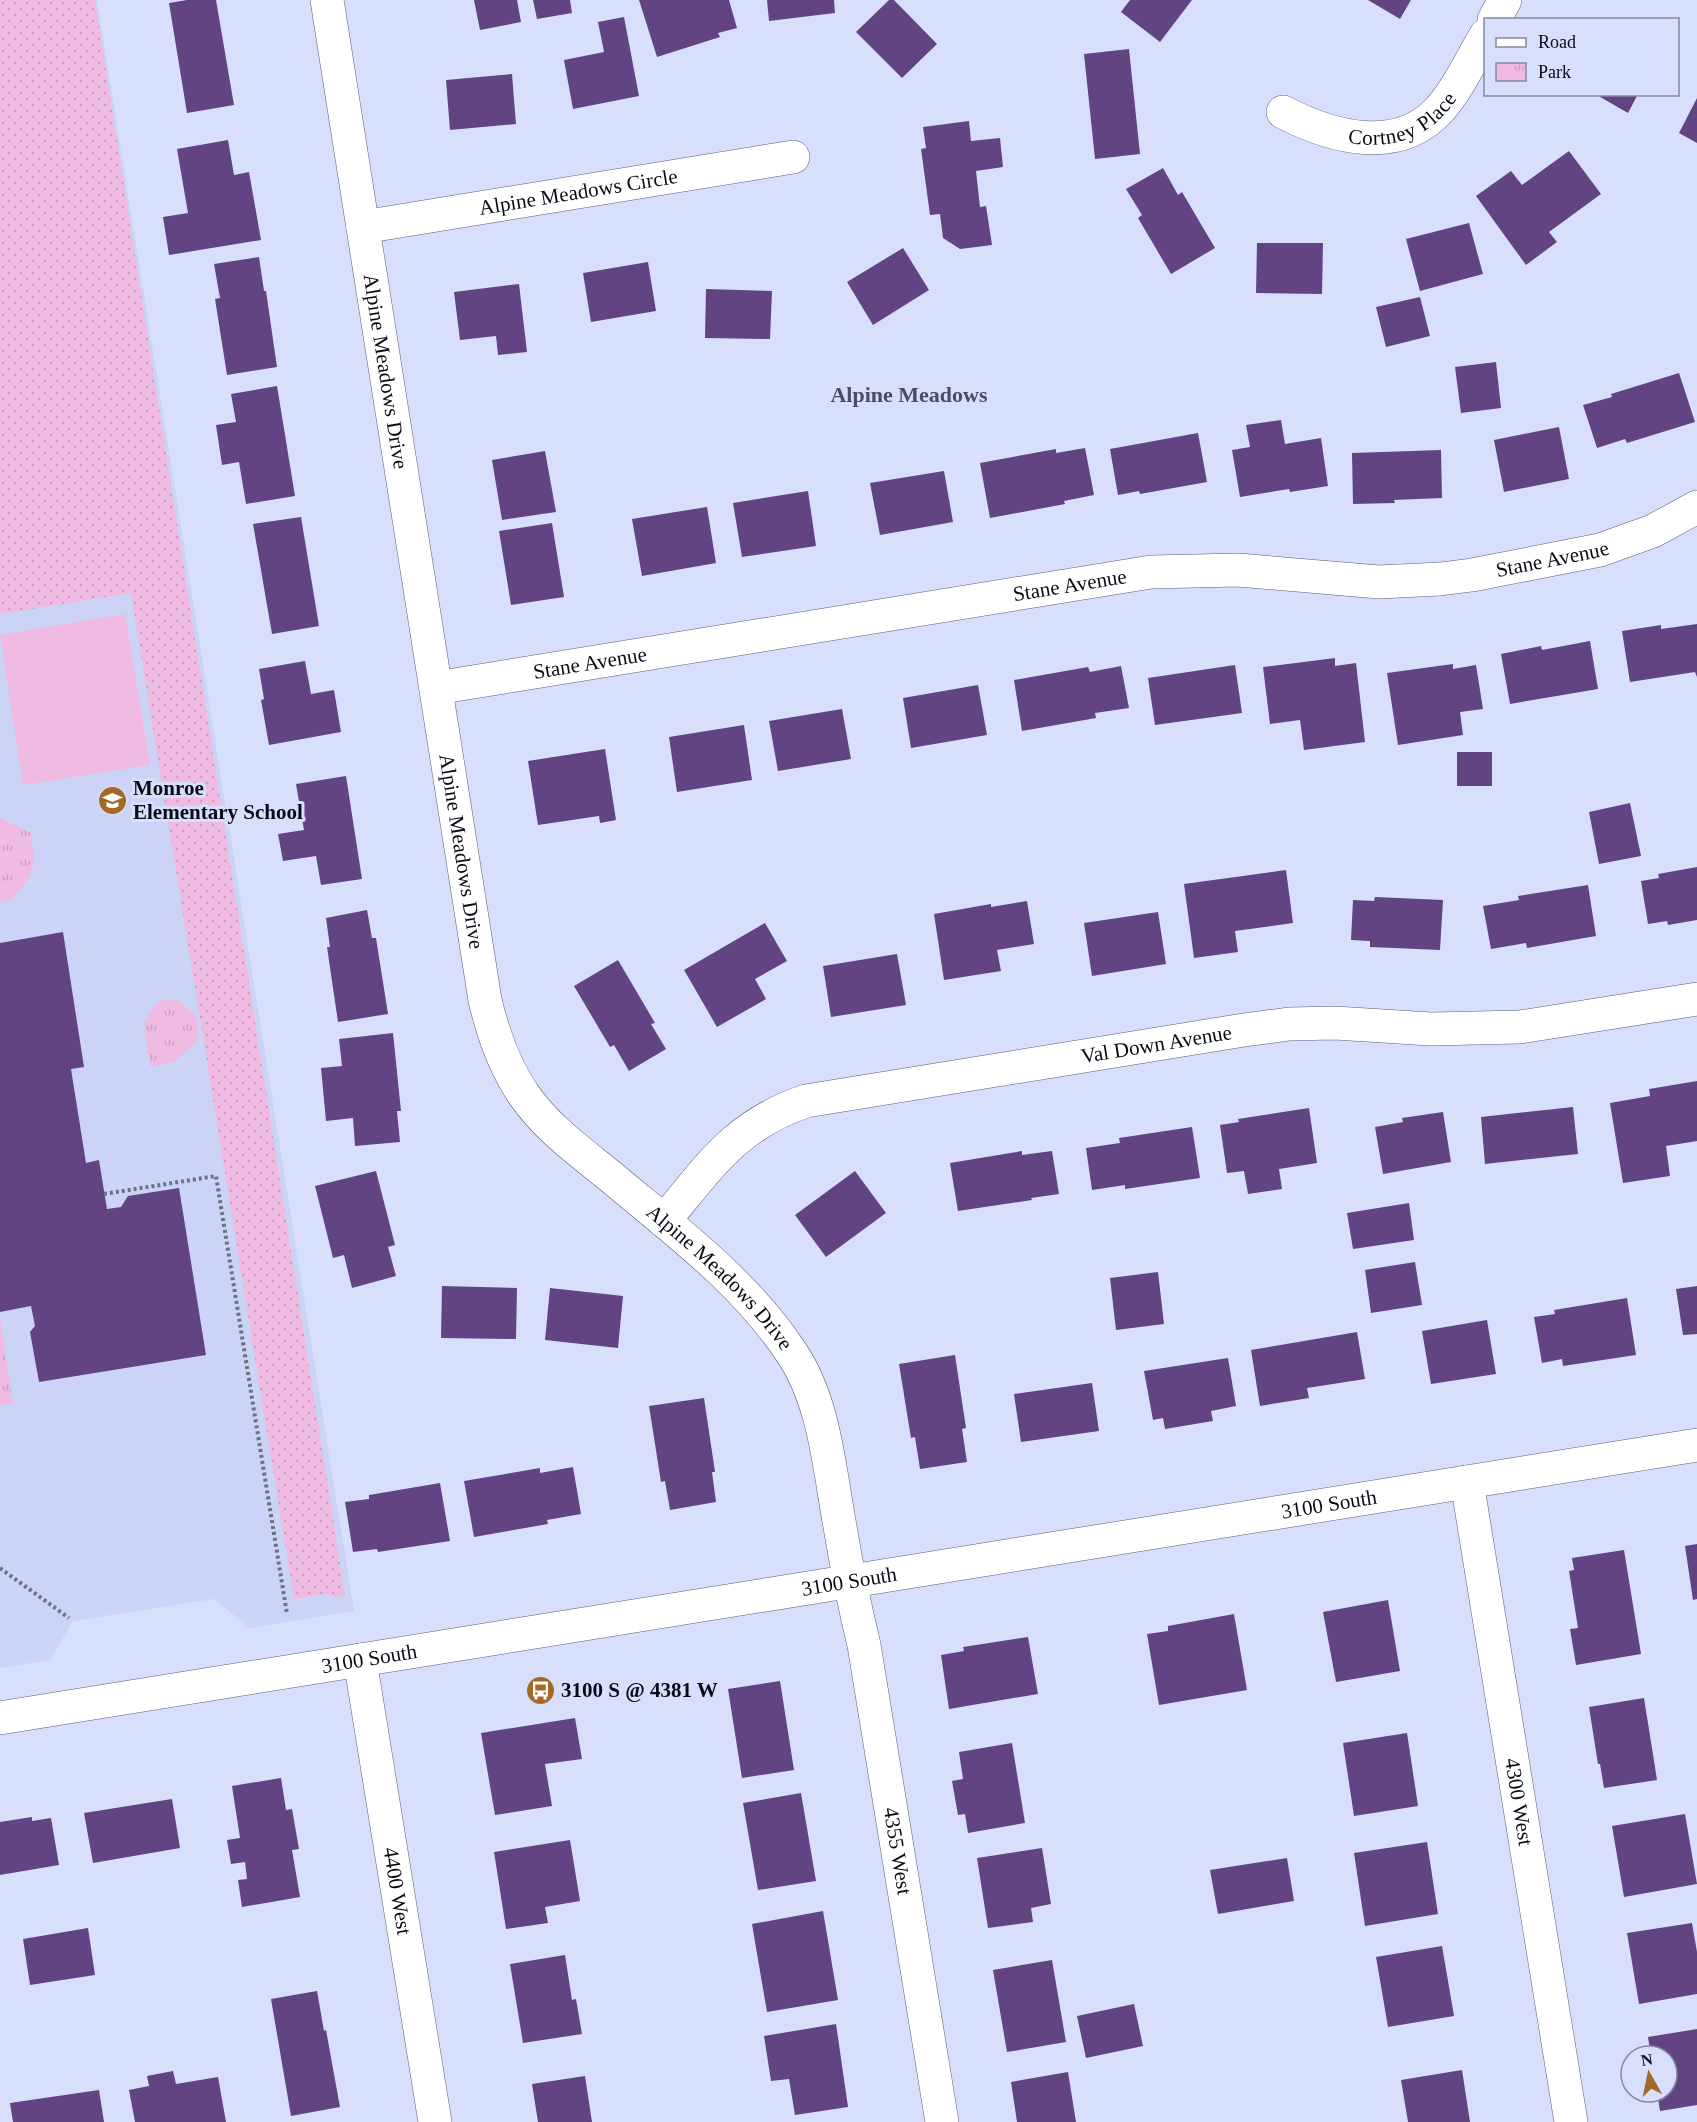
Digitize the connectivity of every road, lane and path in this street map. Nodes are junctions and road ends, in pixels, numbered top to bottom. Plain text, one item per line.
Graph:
1 (327, 0) edge
2 (1505, 0) edge
3 (1495, 18) edge
4 (1484, 37) edge
5 (1283, 112) dead end
6 (793, 157) dead end
7 (363, 226) junction
8 (1697, 507) edge
9 (436, 687) junction
10 (1697, 999) edge
11 (104, 1194) dead end
12 (664, 1221) junction
13 (1697, 1445) edge
14 (1467, 1482) junction
15 (0, 1568) edge
16 (849, 1581) junction
17 (287, 1614) dead end
18 (69, 1618) dead end
19 (360, 1660) junction
20 (0, 1718) edge
21 (435, 2122) edge
22 (942, 2122) edge
23 (1571, 2122) edge

1 - 7 street, Alpine Meadows Drive
2 - 3 street
4 - 5 street, Cortney Place
6 - 7 street, Alpine Meadows Circle
7 - 9 street, Alpine Meadows Drive
8 - 9 street, Stane Avenue
9 - 12 street, Alpine Meadows Drive
10 - 12 street, Val Down Avenue
11 - 17 path
12 - 16 street, Alpine Meadows Drive
13 - 14 street, 3100 South
14 - 16 street, 3100 South
14 - 23 street, 4300 West
15 - 18 path
16 - 19 street, 3100 South
16 - 22 street, 4355 West
19 - 20 street, 3100 South
19 - 21 street, 4400 West

